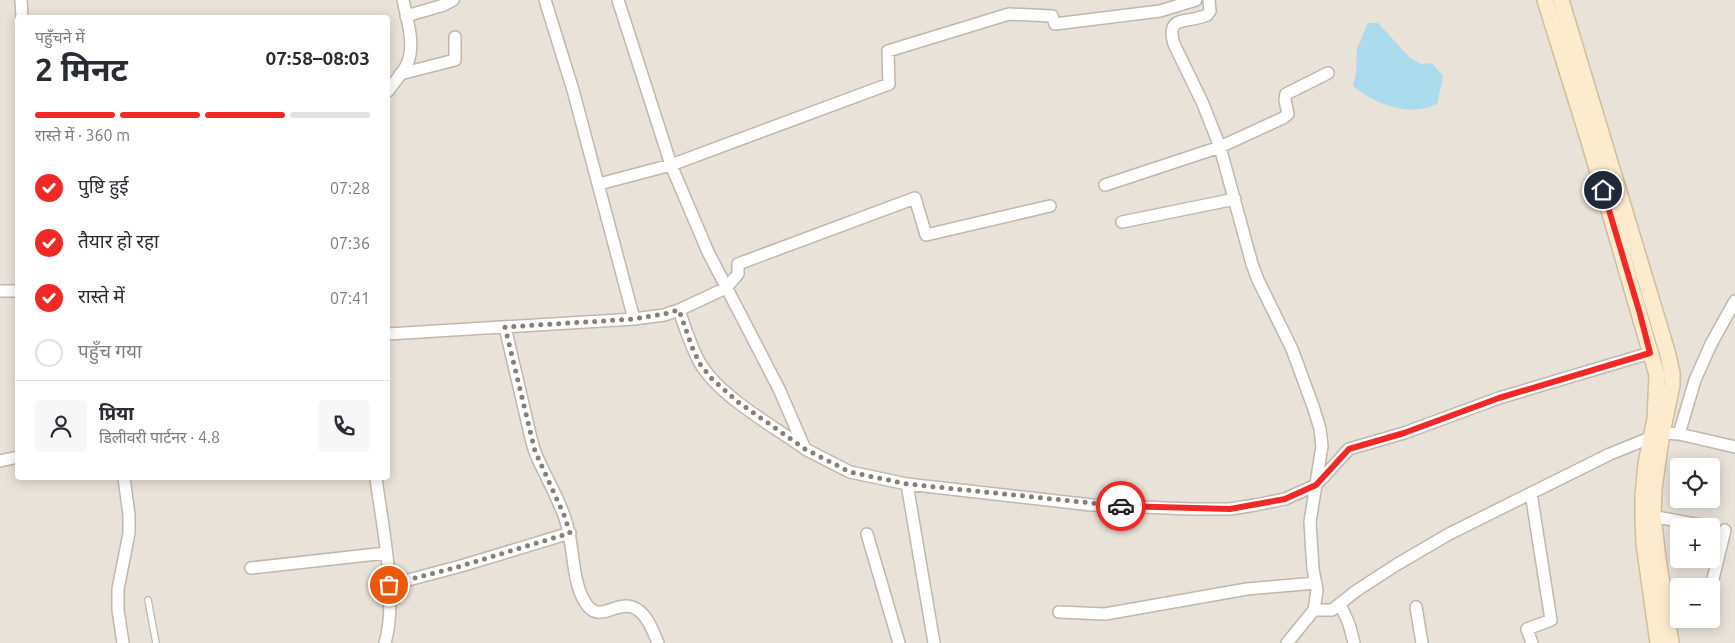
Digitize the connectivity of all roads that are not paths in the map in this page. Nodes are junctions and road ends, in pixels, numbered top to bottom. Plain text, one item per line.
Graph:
1 (21, 0) edge
2 (403, 0) edge
3 (453, 0) edge
4 (545, 0) edge
5 (618, 0) edge
6 (1196, 0) edge
7 (1209, 0) edge
8 (1544, 0) edge
9 (1560, 0) edge
10 (22, 15) edge
11 (406, 16) junction
12 (455, 37) dead end
13 (1328, 73) dead end
14 (400, 74) junction
15 (390, 88) edge
16 (1220, 147) junction
17 (671, 165) junction
18 (598, 184) junction
19 (1105, 185) dead end
20 (1235, 199) junction
21 (1050, 206) dead end
22 (1122, 222) dead end
23 (726, 288) junction
24 (0, 291) edge
25 (15, 291) edge
26 (1735, 301) edge
27 (679, 310) junction
28 (634, 319) junction
29 (505, 327) junction
30 (390, 334) edge
31 (1650, 353) junction
32 (1657, 434) junction
33 (1679, 434) junction
34 (1735, 447) edge
35 (805, 449) junction
36 (15, 458) edge
37 (0, 461) edge
38 (124, 480) edge
39 (376, 480) edge
40 (907, 484) junction
41 (1316, 485) junction
42 (1531, 493) junction
43 (1648, 516) junction
44 (1670, 520) edge
45 (1730, 531) edge
46 (570, 533) junction
47 (867, 534) dead end
48 (386, 553) junction
49 (251, 568) dead end
50 (1714, 578) edge
51 (1316, 583) junction
52 (389, 585) junction
53 (148, 600) dead end
54 (1340, 604) junction
55 (1416, 607) dead end
56 (1314, 610) junction
57 (1059, 612) dead end
58 (123, 643) edge
59 (156, 643) edge
60 (385, 643) edge
61 (658, 643) edge
62 (899, 643) edge
63 (934, 643) edge
64 (1287, 643) edge
65 (1354, 643) edge
66 (1422, 643) edge
67 (1532, 643) edge
68 (1658, 643) edge
69 (1671, 643) edge

1 - 10 street
2 - 11 street
3 - 11 street
4 - 18 street
5 - 17 street
6 - 17 street
7 - 16 street
8 - 31 street
9 - 32 street
11 - 14 street
12 - 14 street
13 - 16 street
14 - 15 street
16 - 19 street
16 - 20 street
17 - 18 street
17 - 23 street
18 - 28 street
20 - 22 street
20 - 41 street
21 - 23 street
23 - 27 street
23 - 35 street
24 - 25 street
26 - 33 street
27 - 28 street
27 - 35 street
28 - 29 street
29 - 30 street
29 - 46 street
31 - 32 street
31 - 41 street
32 - 33 street
32 - 42 street
32 - 43 street
33 - 34 street
35 - 40 street
36 - 37 street
38 - 58 street
39 - 48 street
40 - 41 street
40 - 63 street
41 - 51 street
42 - 54 street
42 - 67 street
43 - 44 street
43 - 68 street
43 - 69 street
45 - 50 street
46 - 52 street
46 - 61 street
47 - 62 street
48 - 49 street
48 - 52 street
51 - 56 street
51 - 57 street
52 - 60 street
53 - 59 lane
54 - 56 street
54 - 65 street
55 - 66 street
56 - 64 street

